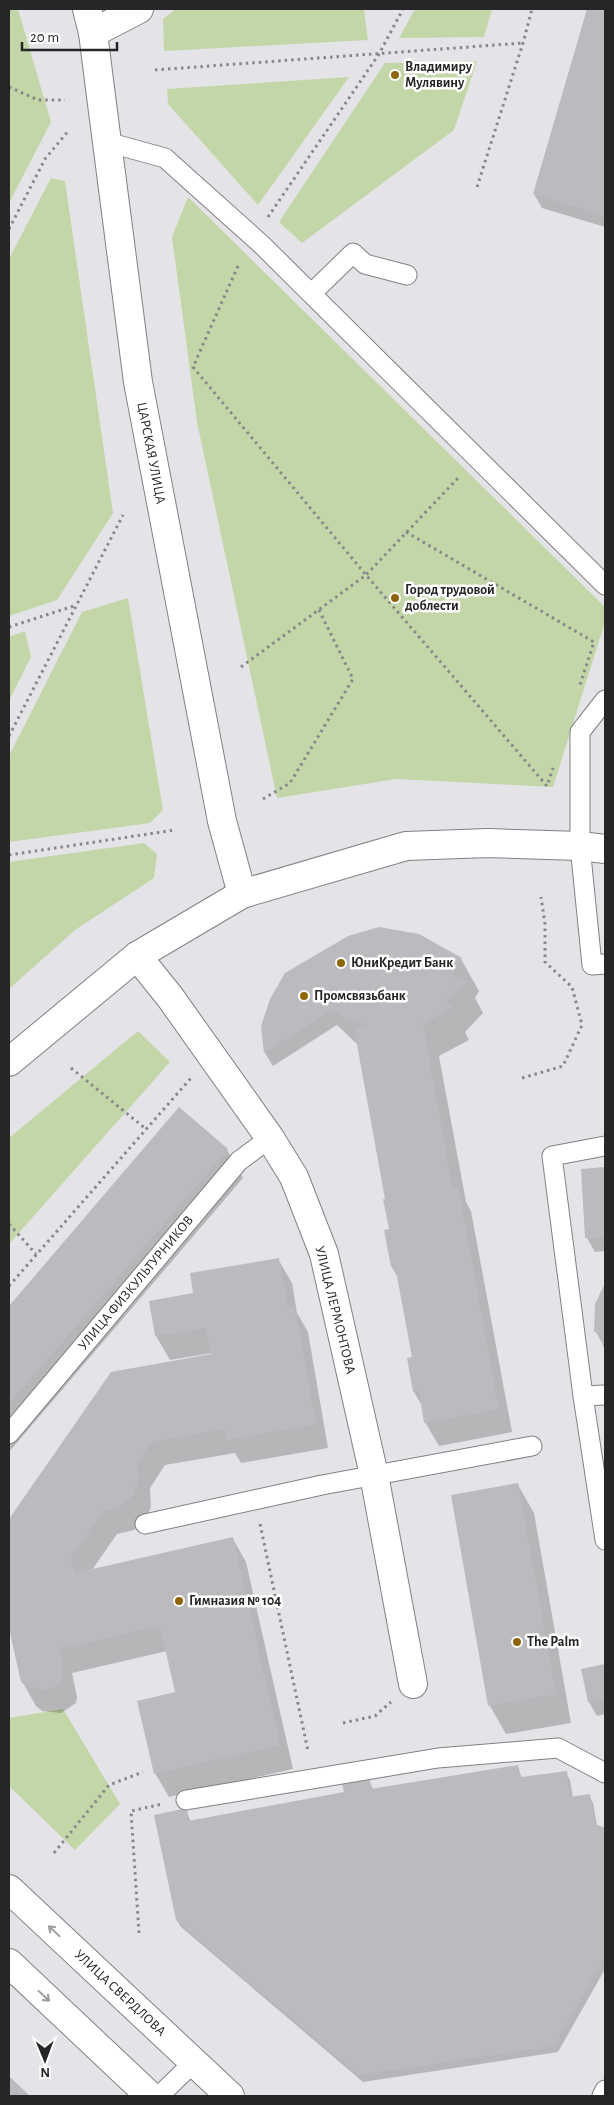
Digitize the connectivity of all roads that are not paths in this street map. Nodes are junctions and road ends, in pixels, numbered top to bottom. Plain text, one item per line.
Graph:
1 (139, 9) edge
2 (90, 21) edge
3 (107, 142) junction
4 (407, 274) dead end
5 (312, 293) junction
6 (605, 585) edge
7 (605, 700) edge
8 (593, 848) edge
9 (242, 894) junction
10 (137, 956) junction
11 (605, 964) edge
12 (9, 1062) edge
13 (270, 1138) junction
14 (605, 1146) edge
15 (605, 1395) edge
16 (583, 1396) junction
17 (9, 1434) edge
18 (532, 1446) dead end
19 (374, 1475) junction
20 (146, 1524) dead end
21 (605, 1540) edge
22 (413, 1684) road end
23 (605, 1773) edge
24 (186, 1800) road end
25 (9, 1889) edge
26 (9, 1963) edge
27 (194, 2062) junction
28 (605, 2090) edge
29 (150, 2096) edge
30 (159, 2096) edge
31 (230, 2096) edge
32 (602, 2096) edge

1 - 2 street
2 - 3 street, ЦАРСКАЯ УЛИЦА
3 - 5 lane
3 - 9 street, ЦАРСКАЯ УЛИЦА
4 - 5 lane
5 - 6 lane
7 - 8 lane
8 - 9 street
8 - 11 lane
9 - 10 street
10 - 12 street
10 - 13 street, УЛИЦА ЛЕРМОНТОВА
13 - 17 lane, УЛИЦА ФИЗКУЛЬТУРНИКОВ
13 - 19 street, УЛИЦА ЛЕРМОНТОВА
14 - 16 lane
15 - 16 lane
16 - 21 lane
18 - 19 lane
19 - 20 lane
19 - 22 street, УЛИЦА ЛЕРМОНТОВА
23 - 24 lane
27 -> 25 street, УЛИЦА СВЕРДЛОВА
26 -> 29 street
27 - 30 lane
27 - 31 street, УЛИЦА СВЕРДЛОВА
28 - 32 lane

